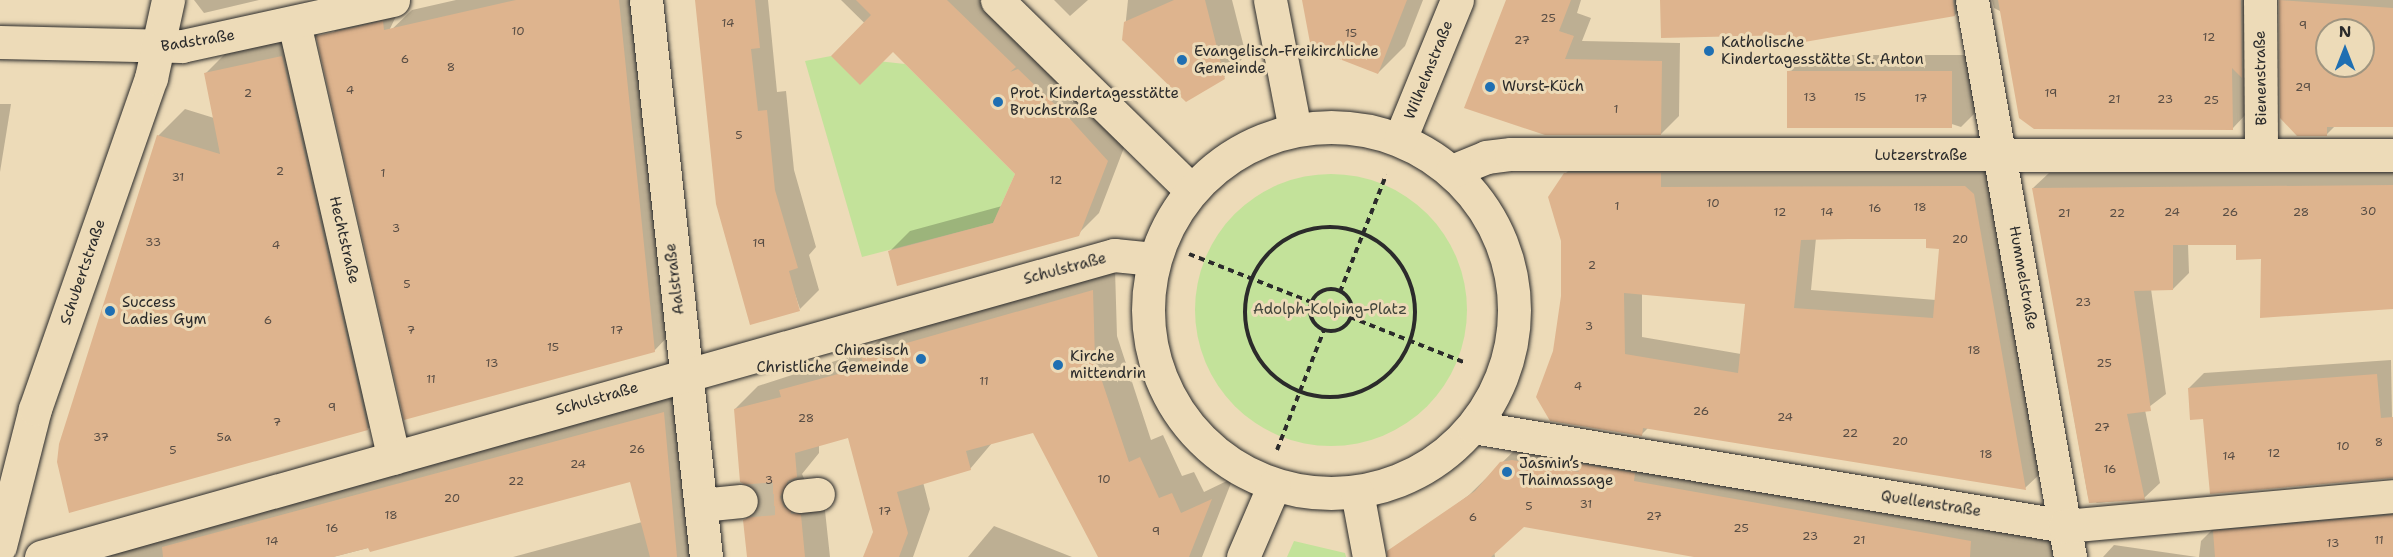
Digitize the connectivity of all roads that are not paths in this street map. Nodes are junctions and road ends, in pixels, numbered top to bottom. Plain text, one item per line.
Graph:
1 (168, 0) edge
2 (393, 0) edge
3 (646, 0) edge
4 (997, 0) edge
5 (1270, 0) edge
6 (1457, 0) edge
7 (1972, 0) edge
8 (2260, 0) edge
9 (294, 23) junction
10 (0, 42) edge
11 (154, 48) junction
12 (1295, 130) junction
13 (1400, 139) junction
14 (2261, 155) junction
15 (2393, 155) edge
16 (2002, 157) junction
17 (1452, 171) junction
18 (1191, 190) junction
19 (1155, 259) junction
20 (686, 373) junction
21 (1473, 427) junction
22 (394, 458) junction
23 (1274, 484) junction
24 (1357, 492) junction
25 (2393, 496) edge
26 (741, 501) tunnel mouth
27 (701, 505) junction
28 (2067, 541) edge
29 (0, 546) edge
30 (42, 557) edge
31 (706, 557) edge
32 (1243, 557) edge
33 (1369, 557) edge

1 - 11 street, Schubertstraße
2 - 9 street, Badstraße
3 - 20 street, Aalstraße
4 - 18 street
5 - 12 street
6 - 13 street, Wilhelmstraße
7 - 16 street, Hummelstraße
8 - 14 street, Bienenstraße
9 - 11 street, Badstraße
9 - 22 street, Hechtstraße
10 - 11 street, Badstraße
11 - 29 street, Schubertstraße
12 - 13 street
12 - 18 street
13 - 17 street
14 - 15 street, Lutzerstraße
14 - 16 street, Lutzerstraße
16 - 17 street, Lutzerstraße
16 - 28 street, Hummelstraße
17 - 21 street
18 - 19 street
19 - 20 street, Schulstraße
19 - 23 street
20 - 22 street, Schulstraße
20 - 27 street, Aalstraße
21 - 24 street
21 - 28 street, Quellenstraße
22 - 30 street, Schulstraße
23 - 24 street
23 - 32 street
24 - 33 street
25 - 28 street, Quellenstraße
26 - 27 street
27 - 31 street, Aalstraße

